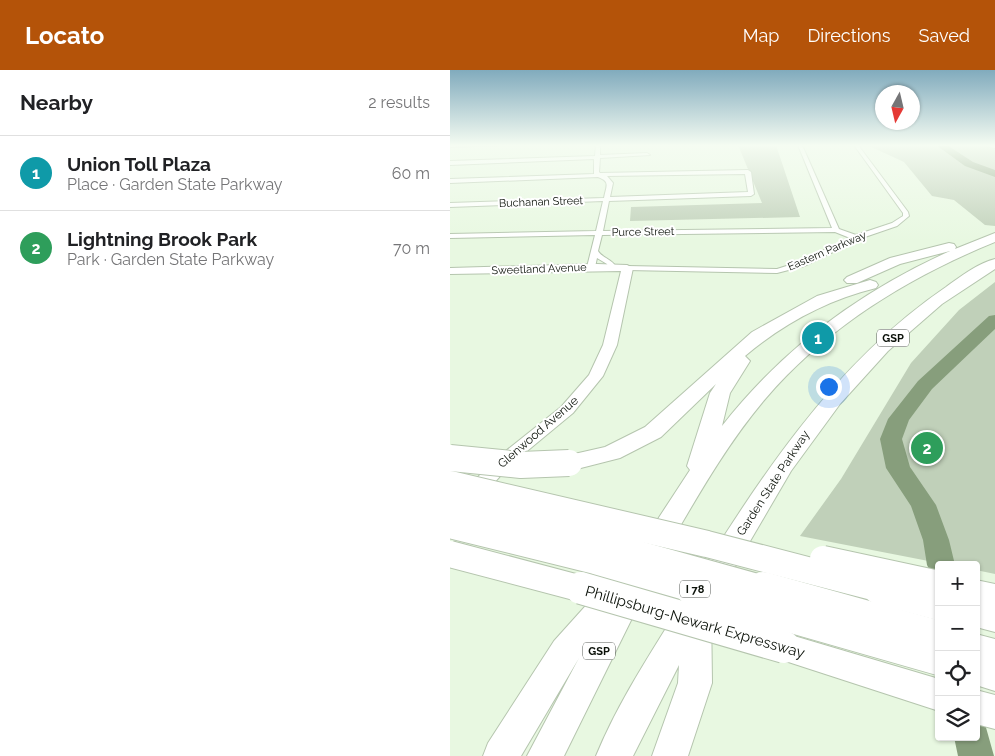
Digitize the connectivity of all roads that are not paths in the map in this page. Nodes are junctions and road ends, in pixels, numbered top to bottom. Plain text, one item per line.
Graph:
1 (549, 177) edge
2 (603, 177) edge
3 (749, 177) edge
4 (814, 177) edge
5 (880, 177) edge
6 (450, 181) edge
7 (607, 199) junction
8 (450, 205) edge
9 (836, 230) junction
10 (599, 233) junction
11 (450, 236) edge
12 (995, 236) edge
13 (856, 238) junction
14 (595, 251) junction
15 (995, 263) edge
16 (590, 267) junction
17 (612, 267) junction
18 (627, 268) junction
19 (450, 271) edge
20 (910, 278) junction
21 (755, 339) junction
22 (450, 458) edge
23 (694, 482) junction
24 (450, 484) edge
25 (450, 509) edge
26 (450, 526) edge
27 (450, 530) edge
28 (643, 537) junction
29 (450, 554) edge
30 (935, 583) edge
31 (980, 593) edge
32 (995, 596) edge
33 (697, 602) junction
34 (935, 603) edge
35 (980, 615) edge
36 (995, 619) edge
37 (935, 636) edge
38 (980, 649) edge
39 (995, 653) edge
40 (935, 658) edge
41 (980, 671) edge
42 (995, 676) edge
43 (935, 694) edge
44 (980, 707) edge
45 (995, 712) edge
46 (622, 746) edge
47 (501, 756) edge
48 (545, 756) edge
49 (670, 756) edge

1 - 6 street
2 - 7 street
3 - 7 street, Buchanan Street
4 - 9 street
5 - 13 street, Eastern Parkway
7 - 8 street, Buchanan Street
7 - 10 street
9 - 10 street, Purce Street
9 - 13 street
10 - 11 street, Purce Street
10 - 14 street
12 - 20 highway, GSP
12 - 21 highway
13 - 18 street, Eastern Parkway
14 - 16 street
14 - 17 street
15 - 33 highway, Garden State Parkway / GSP
16 - 17 street, Sweetland Avenue
16 - 19 street, Sweetland Avenue
17 - 18 street, Sweetland Avenue
18 - 27 street, Glenwood Avenue
20 - 21 highway
20 - 23 highway, GSP
21 - 22 highway, bridge
21 - 23 highway
23 - 28 highway, GSP
24 - 28 highway, bridge
25 - 37 highway, I 78, bridge
26 - 40 highway, I 78, bridge
28 - 30 highway, bridge
28 - 34 highway, bridge
28 - 47 highway
28 - 48 highway, GSP
29 - 43 highway, Phillipsburg-Newark Expressway / I 78, bridge
31 - 32 highway
33 - 46 highway, Garden State Parkway / GSP
33 - 49 highway
35 - 36 highway
38 - 39 highway
41 - 42 highway
44 - 45 highway

